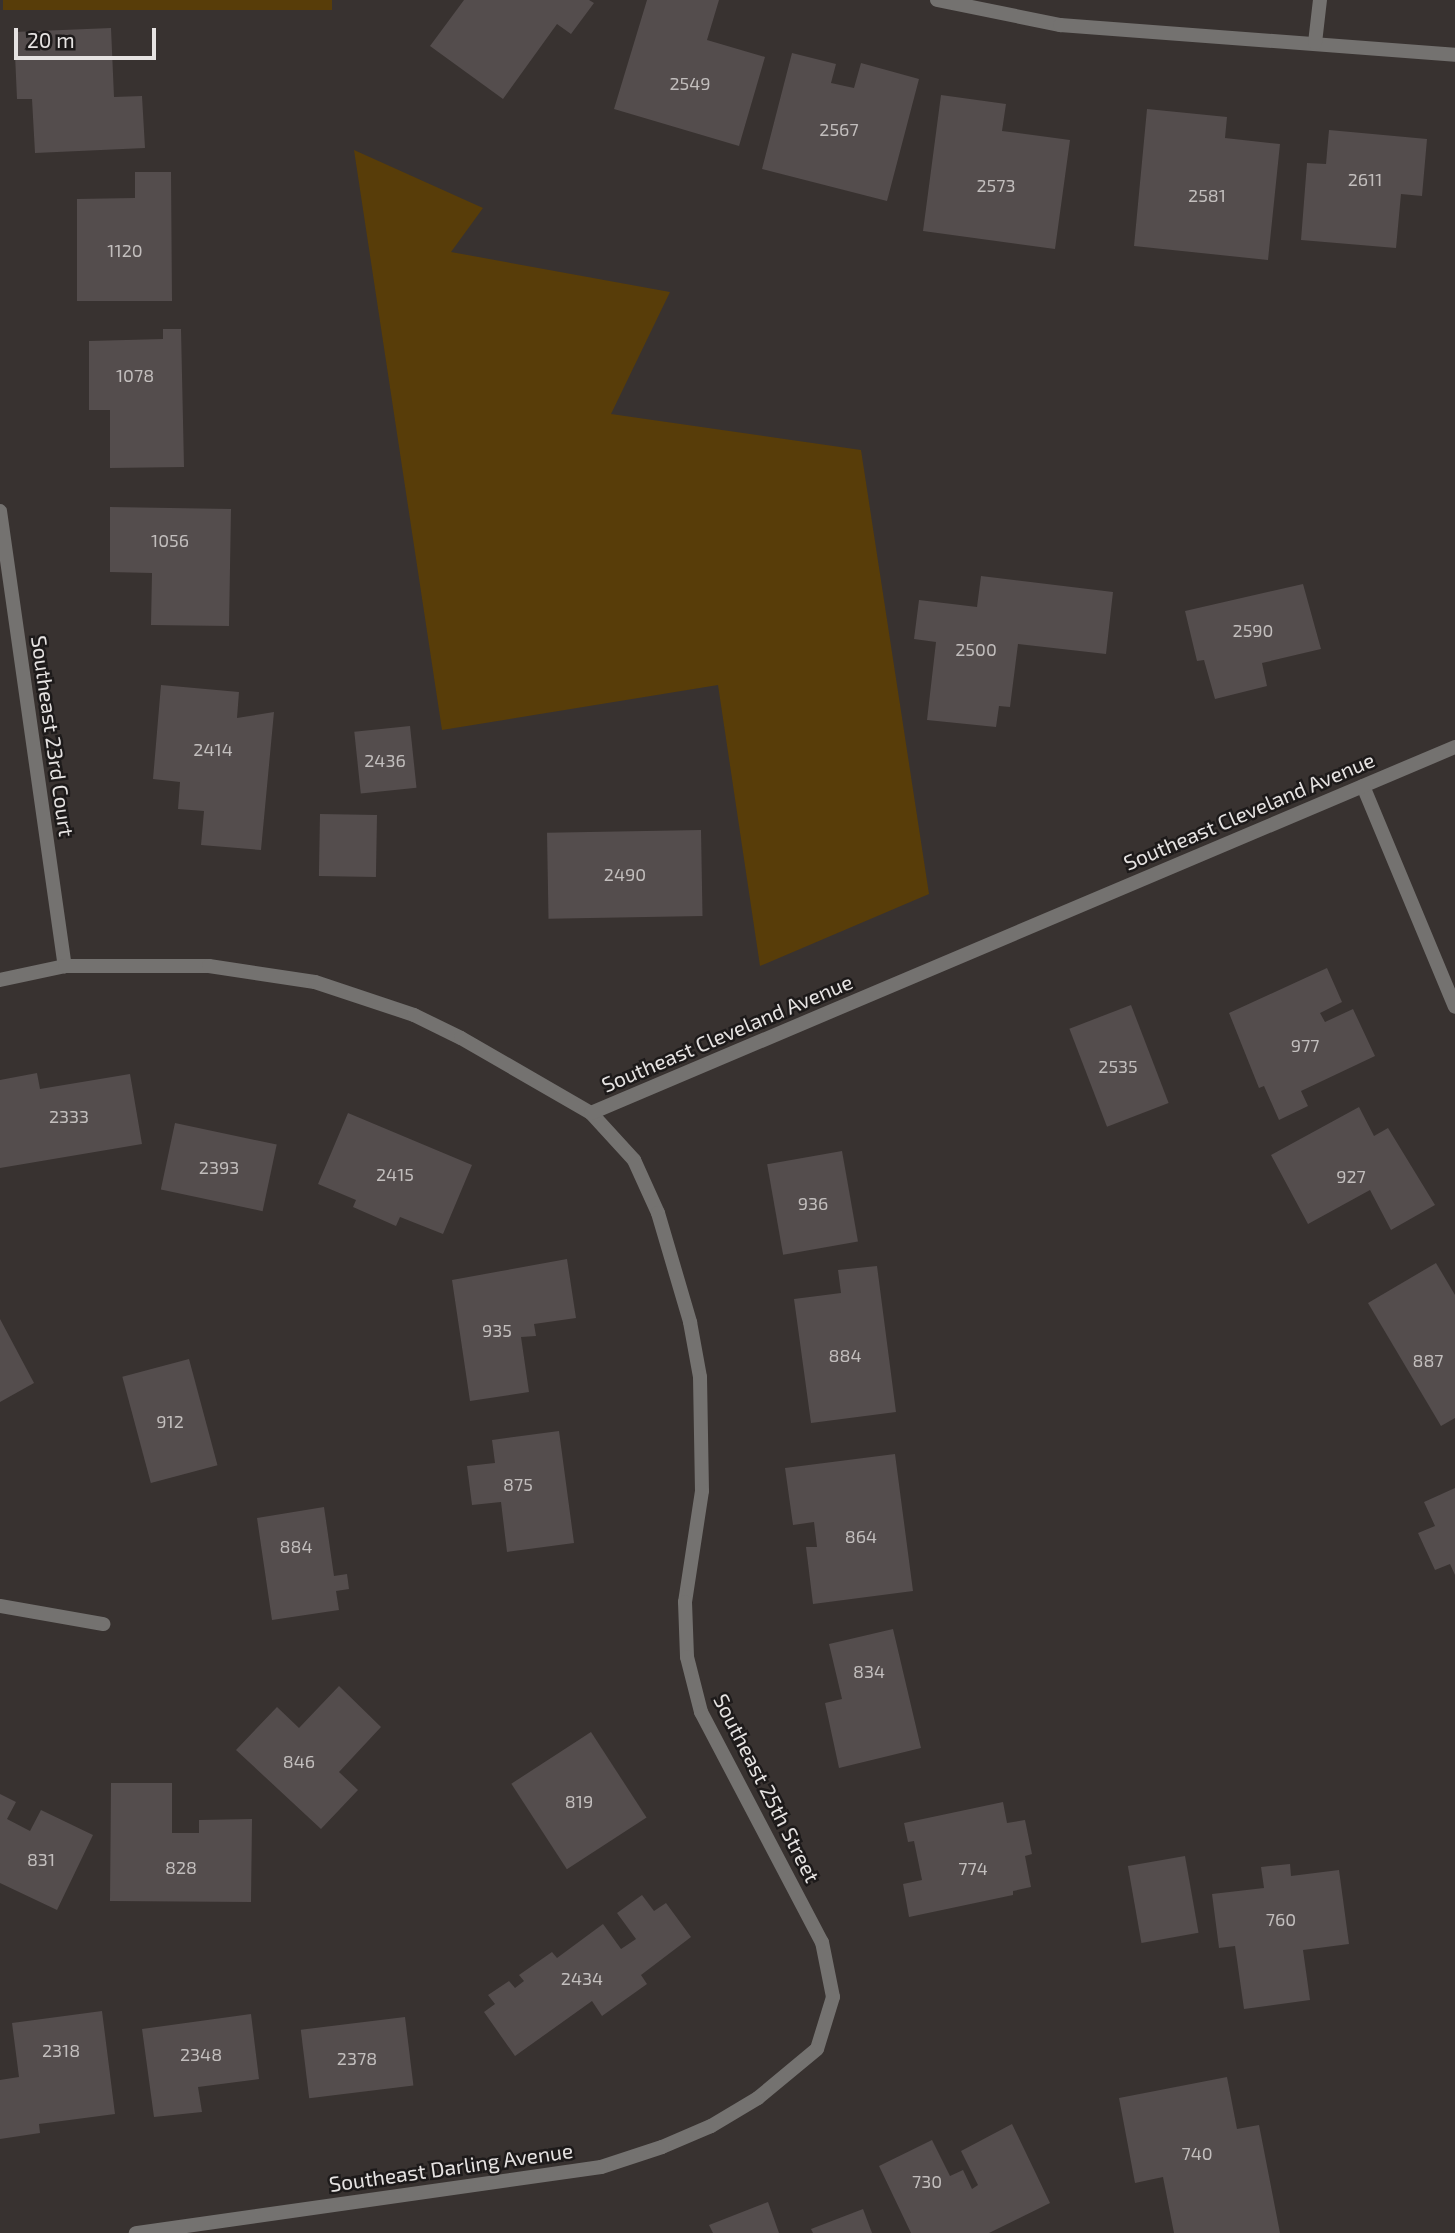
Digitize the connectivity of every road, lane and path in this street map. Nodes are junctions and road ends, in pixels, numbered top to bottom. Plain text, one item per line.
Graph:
1 (937, 0) edge
2 (1320, 0) edge
3 (1315, 43) junction
4 (1455, 55) edge
5 (0, 511) edge
6 (1455, 747) edge
7 (1363, 786) junction
8 (65, 966) junction
9 (0, 980) edge
10 (1455, 1007) edge
11 (591, 1113) junction
12 (0, 1606) edge
13 (103, 1624) dead end
14 (758, 2098) joint
15 (136, 2233) edge

1 - 3 street
2 - 3 street
3 - 4 street
5 - 8 street, Southeast 23rd Court
6 - 7 street, Southeast Cleveland Avenue
7 - 10 street
7 - 11 street, Southeast Cleveland Avenue
8 - 9 street, Southeast Cleveland Avenue
8 - 11 street, Southeast Cleveland Avenue
11 - 14 street, Southeast 25th Street
12 - 13 street
14 - 15 street, Southeast Darling Avenue

